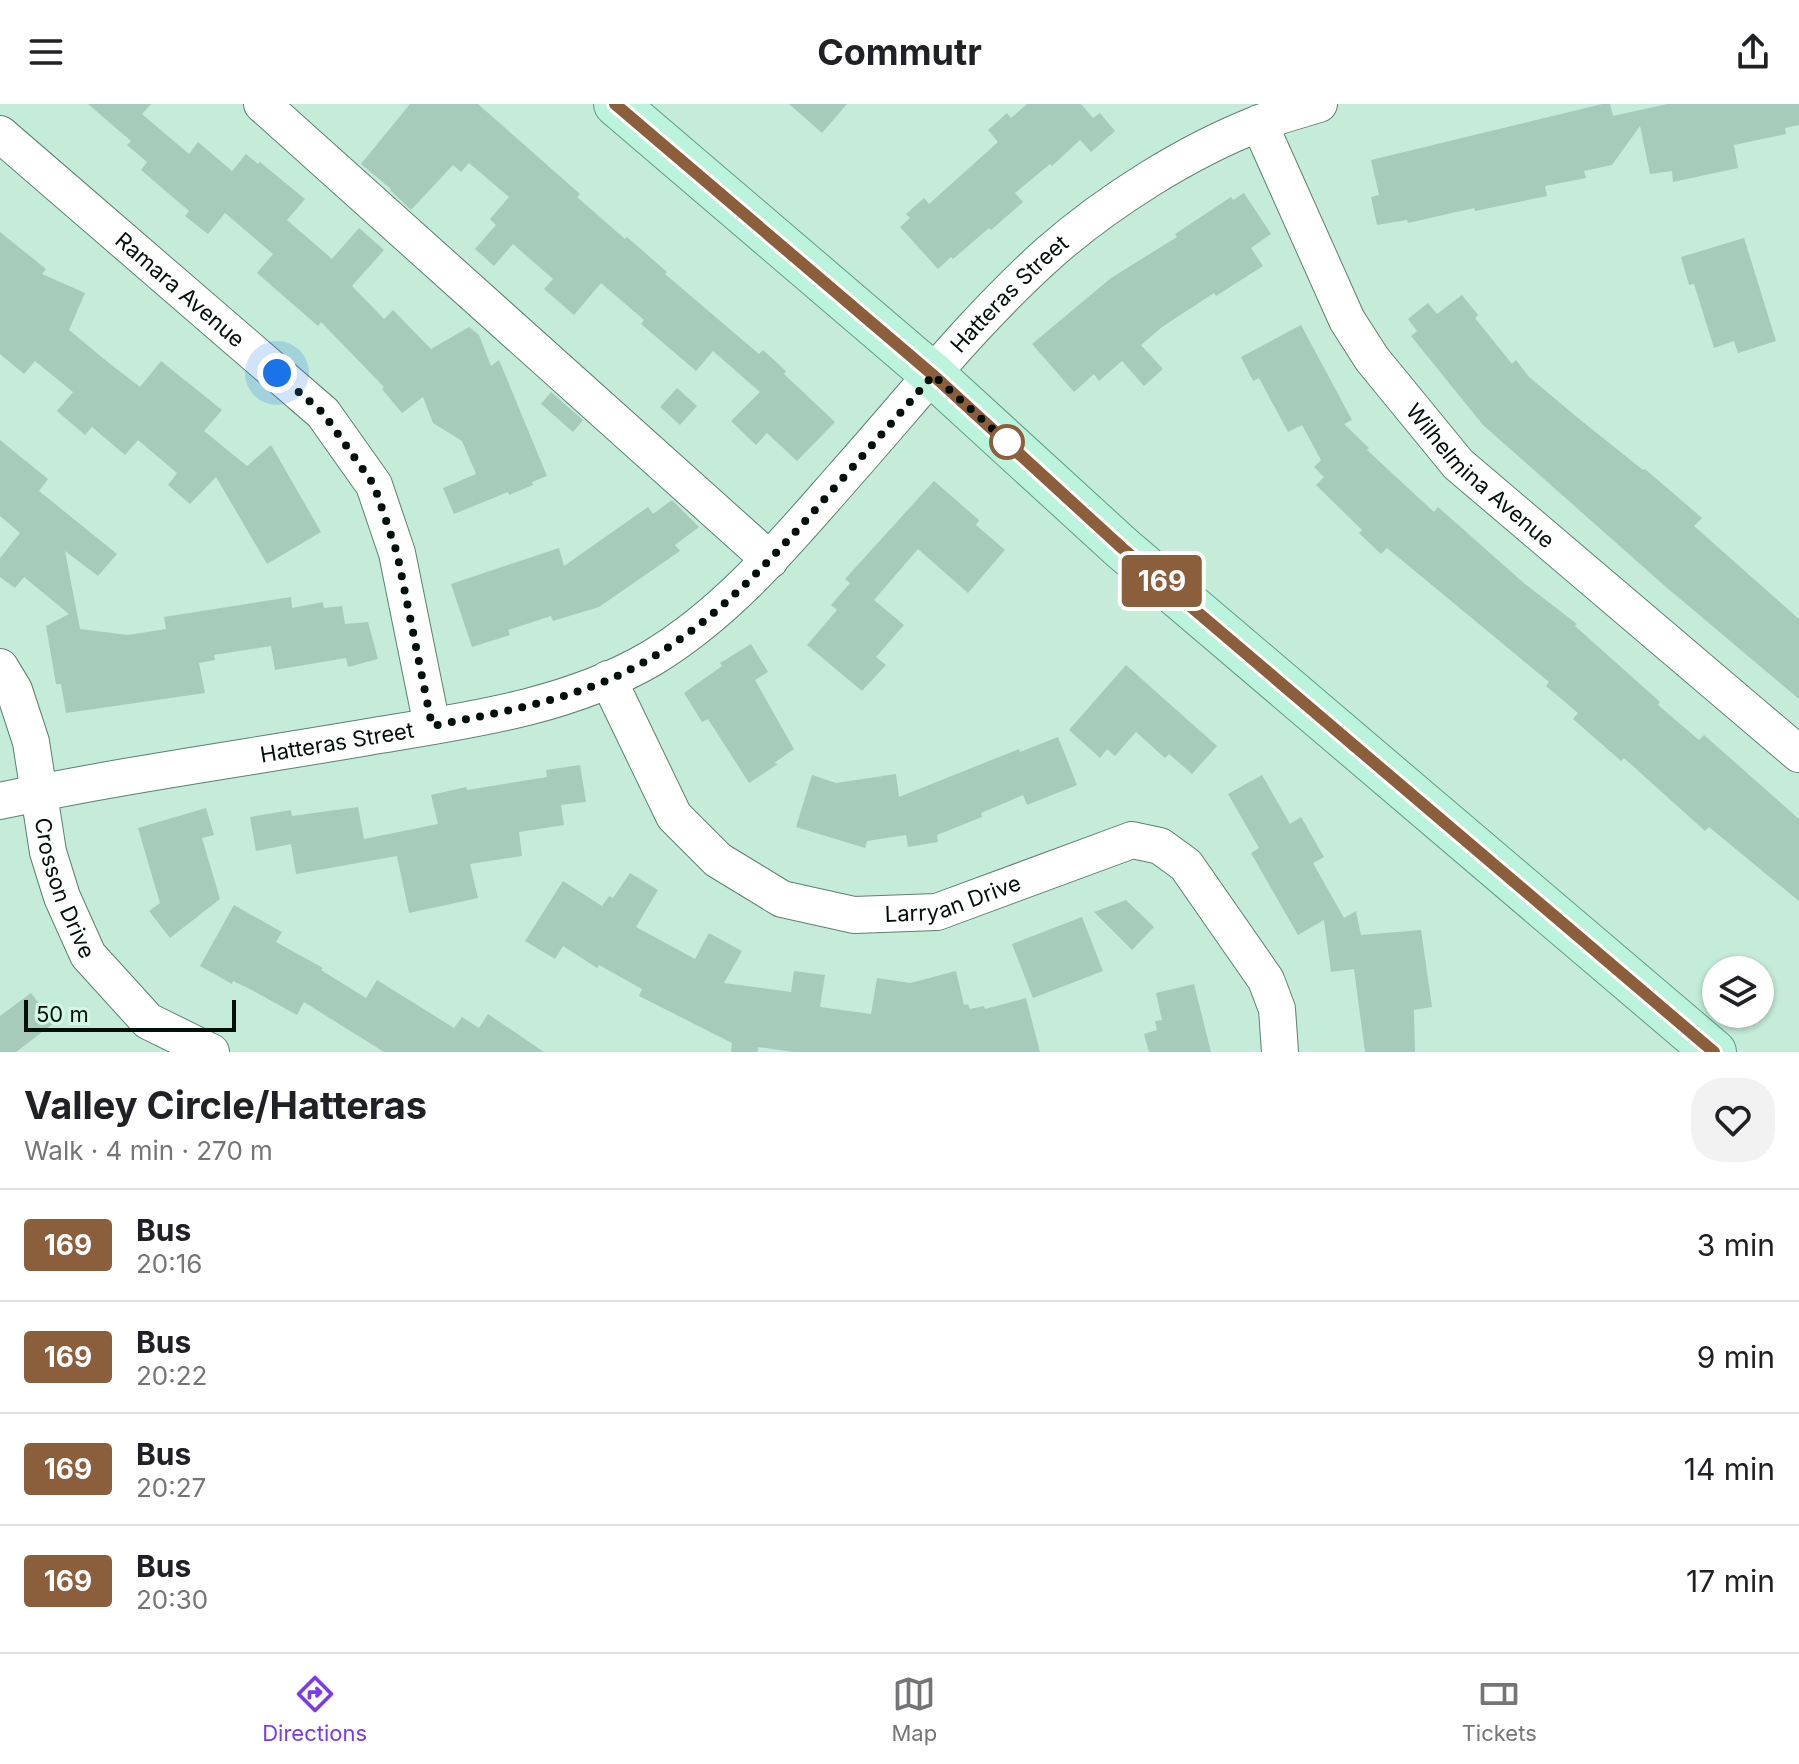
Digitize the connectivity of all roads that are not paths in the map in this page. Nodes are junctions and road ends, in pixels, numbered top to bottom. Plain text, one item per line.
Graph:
1 (262, 104) edge
2 (616, 104) edge
3 (1319, 104) edge
4 (1259, 123) junction
5 (0, 134) edge
6 (933, 375) junction
7 (770, 560) junction
8 (0, 667) edge
9 (608, 679) junction
10 (432, 726) junction
11 (1799, 754) edge
12 (40, 793) junction
13 (0, 801) edge
14 (211, 1052) edge
15 (1280, 1052) edge
16 (1714, 1052) edge

1 - 7 street
2 - 6 main road
3 - 4 street, Hatteras Street
4 - 6 street, Hatteras Street
4 - 11 street, Wilhelmina Avenue
5 - 10 street, Ramara Avenue
6 - 7 street, Hatteras Street
6 - 16 main road
7 - 9 street, Hatteras Street
8 - 12 street, Crosson Drive
9 - 10 street, Hatteras Street
9 - 15 street, Larryan Drive
10 - 12 street, Hatteras Street
12 - 13 street, Hatteras Street
12 - 14 street, Crosson Drive

